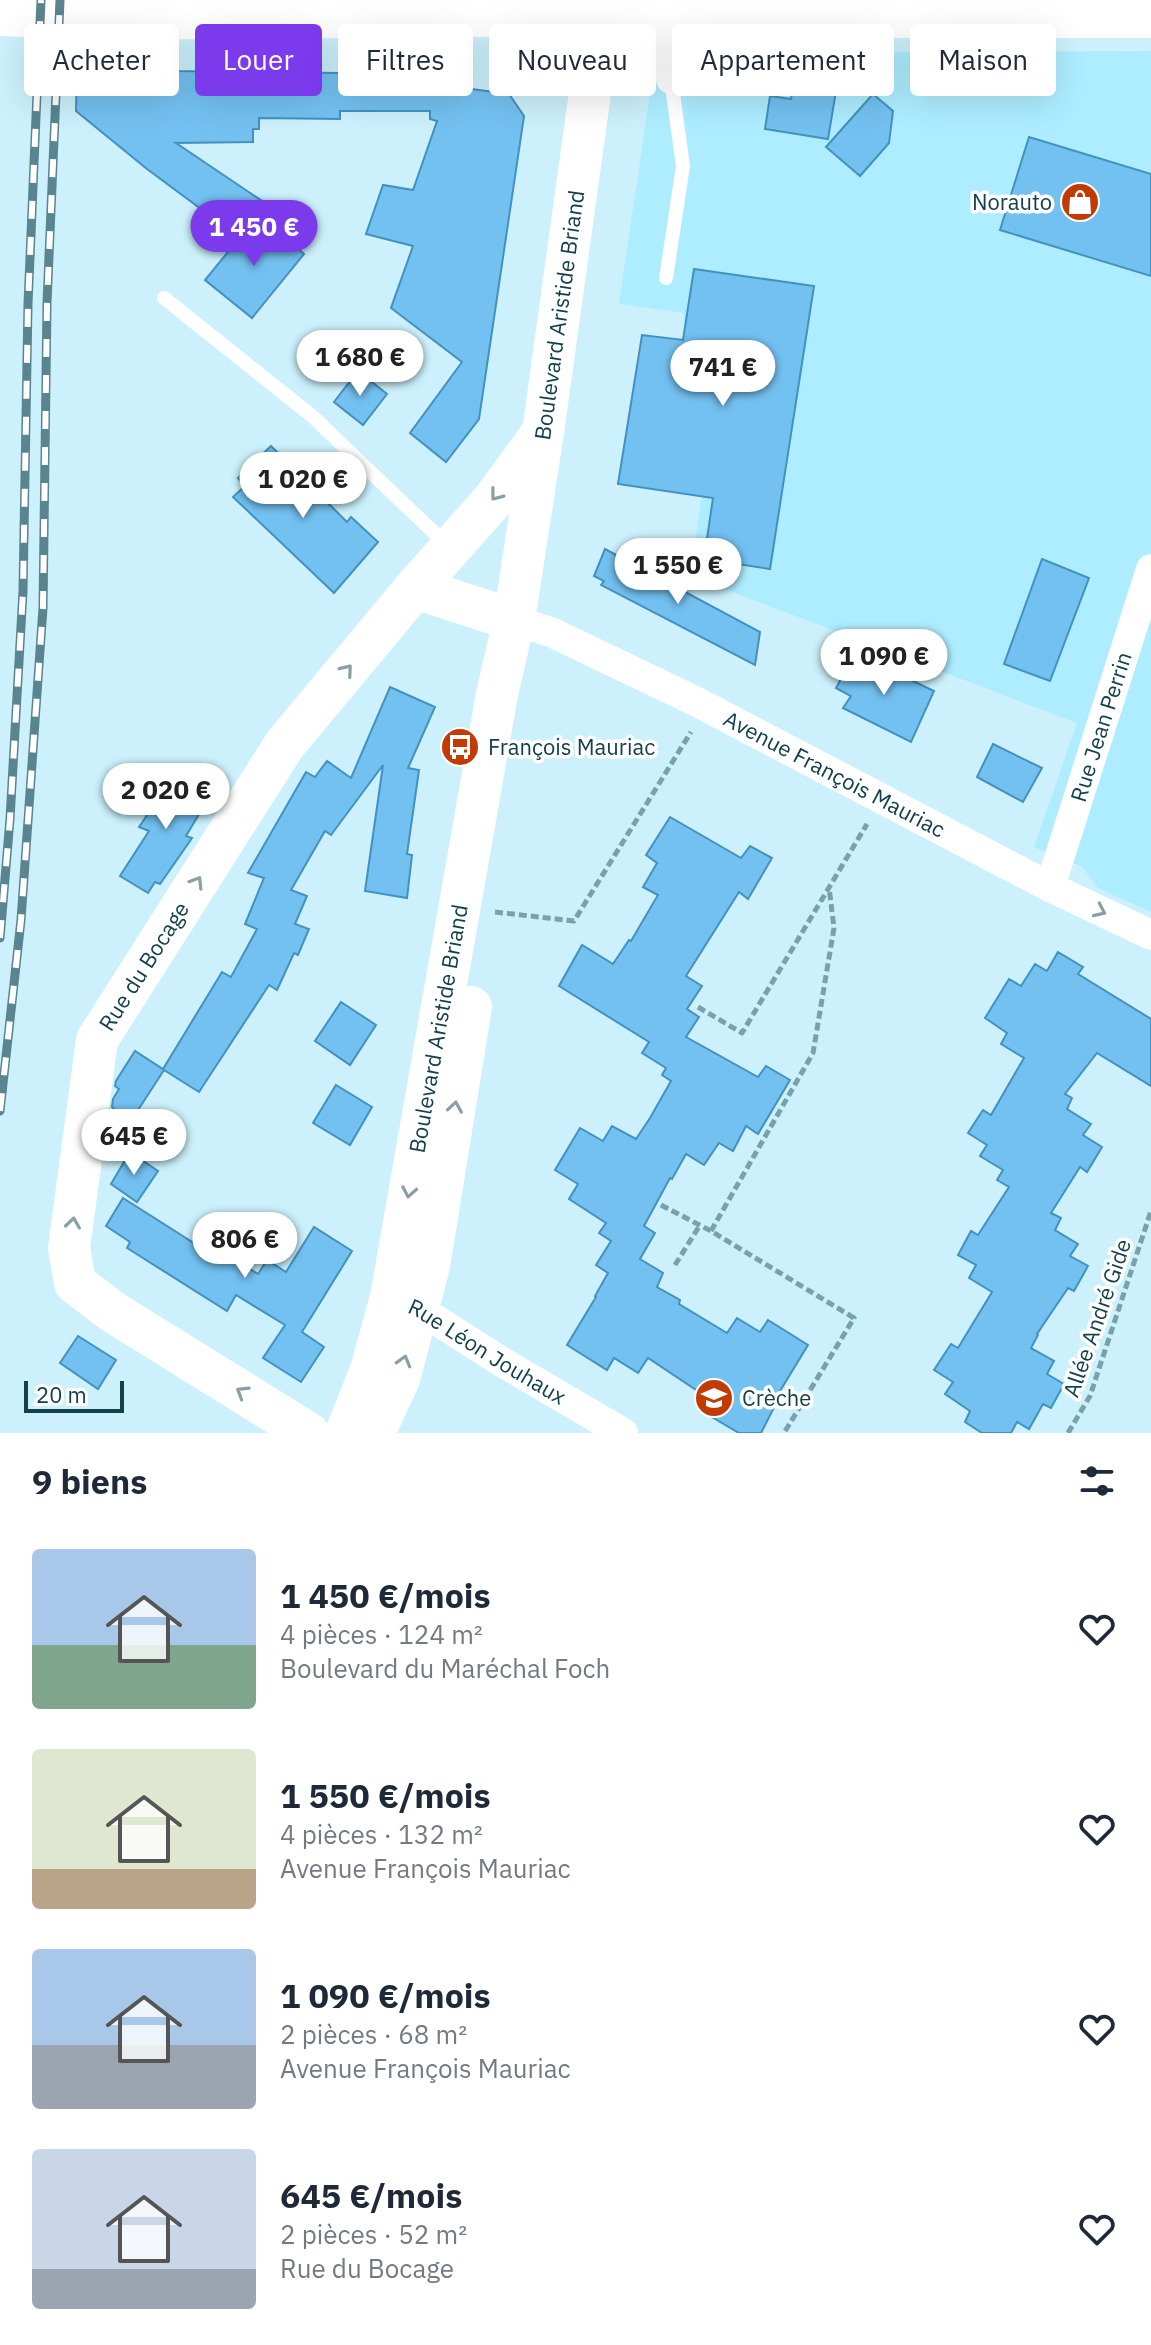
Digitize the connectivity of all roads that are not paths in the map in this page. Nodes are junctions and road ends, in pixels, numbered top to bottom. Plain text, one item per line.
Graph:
1 (0, 2) edge
2 (290, 3) edge
3 (1151, 6) edge
4 (600, 13) edge
5 (661, 18) junction
6 (742, 18) junction
7 (892, 18) junction
8 (0, 29) edge
9 (489, 29) edge
10 (1151, 31) edge
11 (671, 79) joint
12 (666, 278) dead end
13 (164, 298) dead end
14 (543, 432) junction
15 (450, 547) junction
16 (1148, 587) edge
17 (415, 588) junction
18 (514, 620) junction
19 (1050, 887) junction
20 (1151, 935) edge
21 (405, 1303) junction
22 (308, 1433) edge
23 (346, 1433) edge
24 (374, 1433) edge
25 (623, 1433) edge

1 - 2 main road
2 - 4 main road
3 - 7 main road
4 - 5 main road
4 - 14 main road, Boulevard Aristide Briand
5 - 6 main road
5 - 11 street
6 - 7 main road
6 - 7 lane
7 - 10 lane
8 - 9 lane
11 - 12 lane
13 - 15 lane
14 -> 15 main road, Rue du Bocage
14 - 18 main road, Boulevard Aristide Briand
15 - 17 main road, Rue du Bocage
16 - 19 street, Rue Jean Perrin
17 - 18 main road
22 -> 17 main road, Rue du Bocage
18 - 19 street, Avenue François Mauriac
18 -> 21 main road, Boulevard Aristide Briand
21 -> 18 main road, Boulevard Aristide Briand
19 -> 20 street, Avenue François Mauriac
21 - 23 main road, Boulevard Aristide Briand
24 -> 21 main road, Boulevard Aristide Briand
21 - 25 street, Rue Léon Jouhaux

